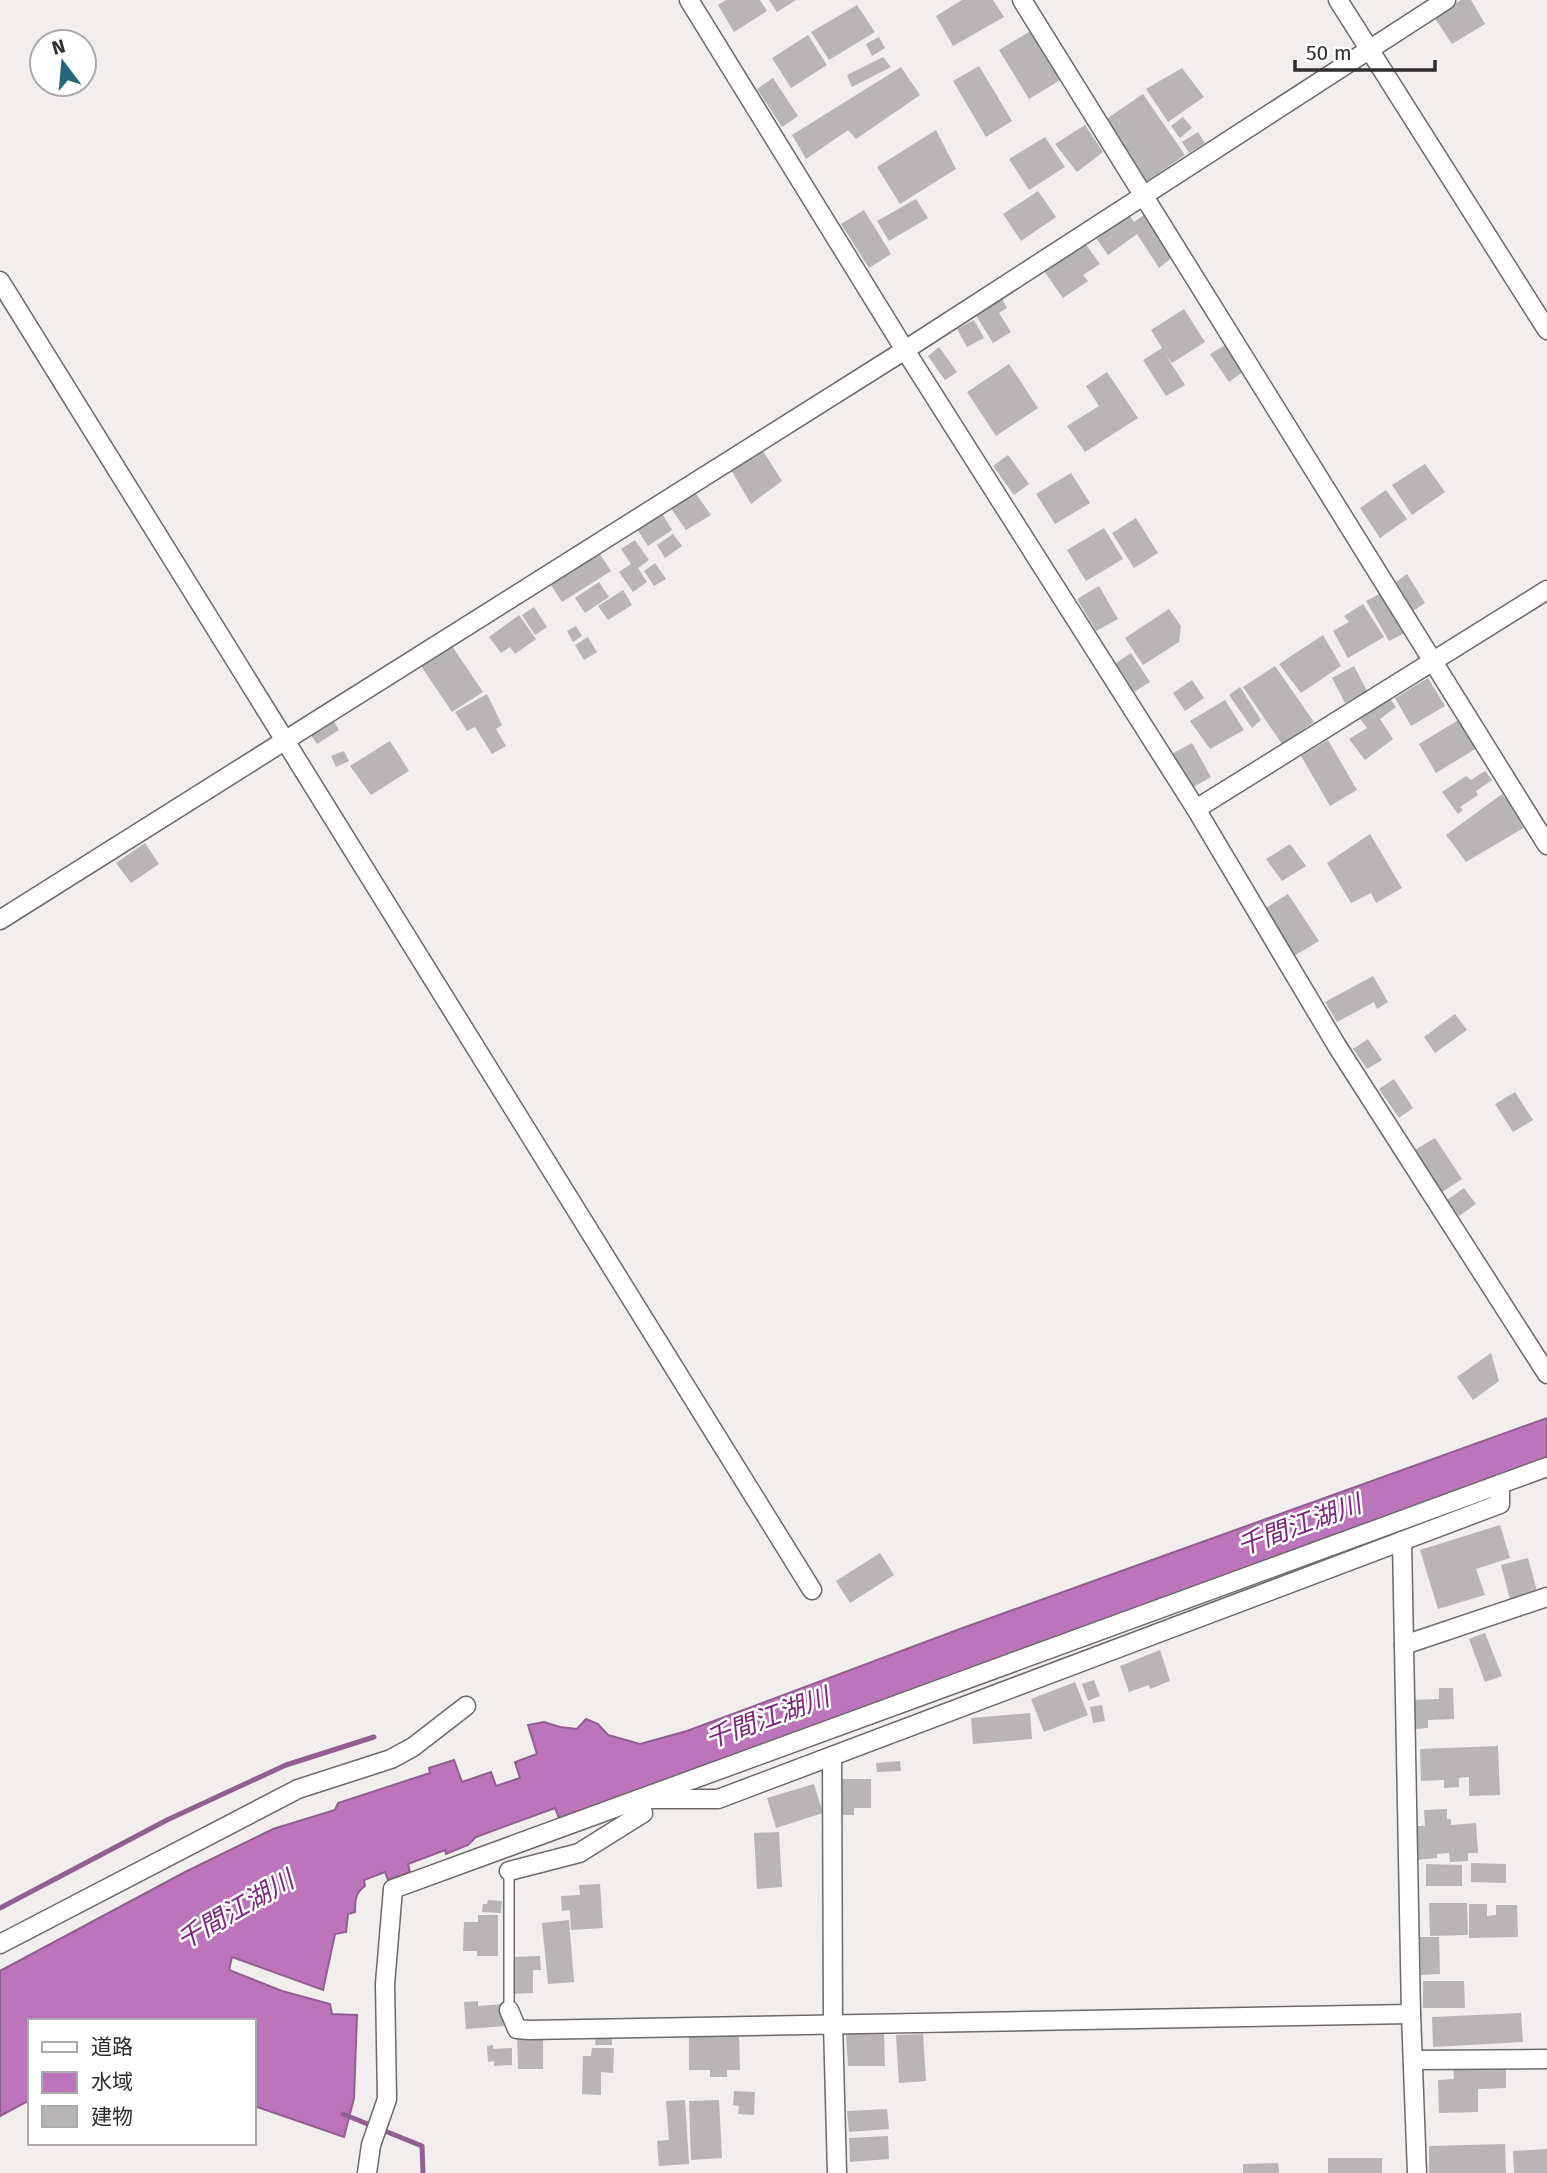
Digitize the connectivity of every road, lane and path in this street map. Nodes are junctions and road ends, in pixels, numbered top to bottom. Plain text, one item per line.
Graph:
1 (689, 0) edge
2 (1022, 0) edge
3 (1338, 0) edge
4 (1446, 0) edge
5 (1370, 49) junction
6 (1145, 196) junction
7 (0, 281) edge
8 (1547, 330) edge
9 (905, 350) junction
10 (1547, 590) edge
11 (1434, 659) junction
12 (286, 741) junction
13 (1196, 809) junction
14 (1547, 845) edge
15 (0, 920) edge
16 (1547, 1374) edge
17 (1547, 1467) edge
18 (1500, 1484) junction
19 (1402, 1541) junction
20 (812, 1590) dead end
21 (1547, 1597) edge
22 (1404, 1645) junction
23 (466, 1706) dead end
24 (832, 1756) junction
25 (639, 1799) junction
26 (509, 1871) joint
27 (0, 1944) edge
28 (509, 2010) joint
29 (1411, 2014) junction
30 (833, 2023) junction
31 (1547, 2059) edge
32 (1414, 2060) junction
33 (367, 2173) edge
34 (837, 2173) edge
35 (1417, 2173) edge

1 - 9 street
2 - 6 street
3 - 5 street
4 - 5 street
5 - 6 street
5 - 8 street
6 - 9 street
6 - 11 street
7 - 12 street
9 - 12 street
9 - 13 street
10 - 11 street
11 - 13 street
11 - 14 street
12 - 15 street
12 - 20 street
13 - 16 street
17 - 18 street
18 - 19 street
18 - 25 street
19 - 22 street
19 - 24 street
21 - 22 street
22 - 29 street
23 - 27 street
24 - 25 street
24 - 30 street
25 - 26 street
25 - 33 street
26 - 28 lane
28 - 30 street
29 - 30 street
29 - 32 street
30 - 34 street
31 - 32 street
32 - 35 street

